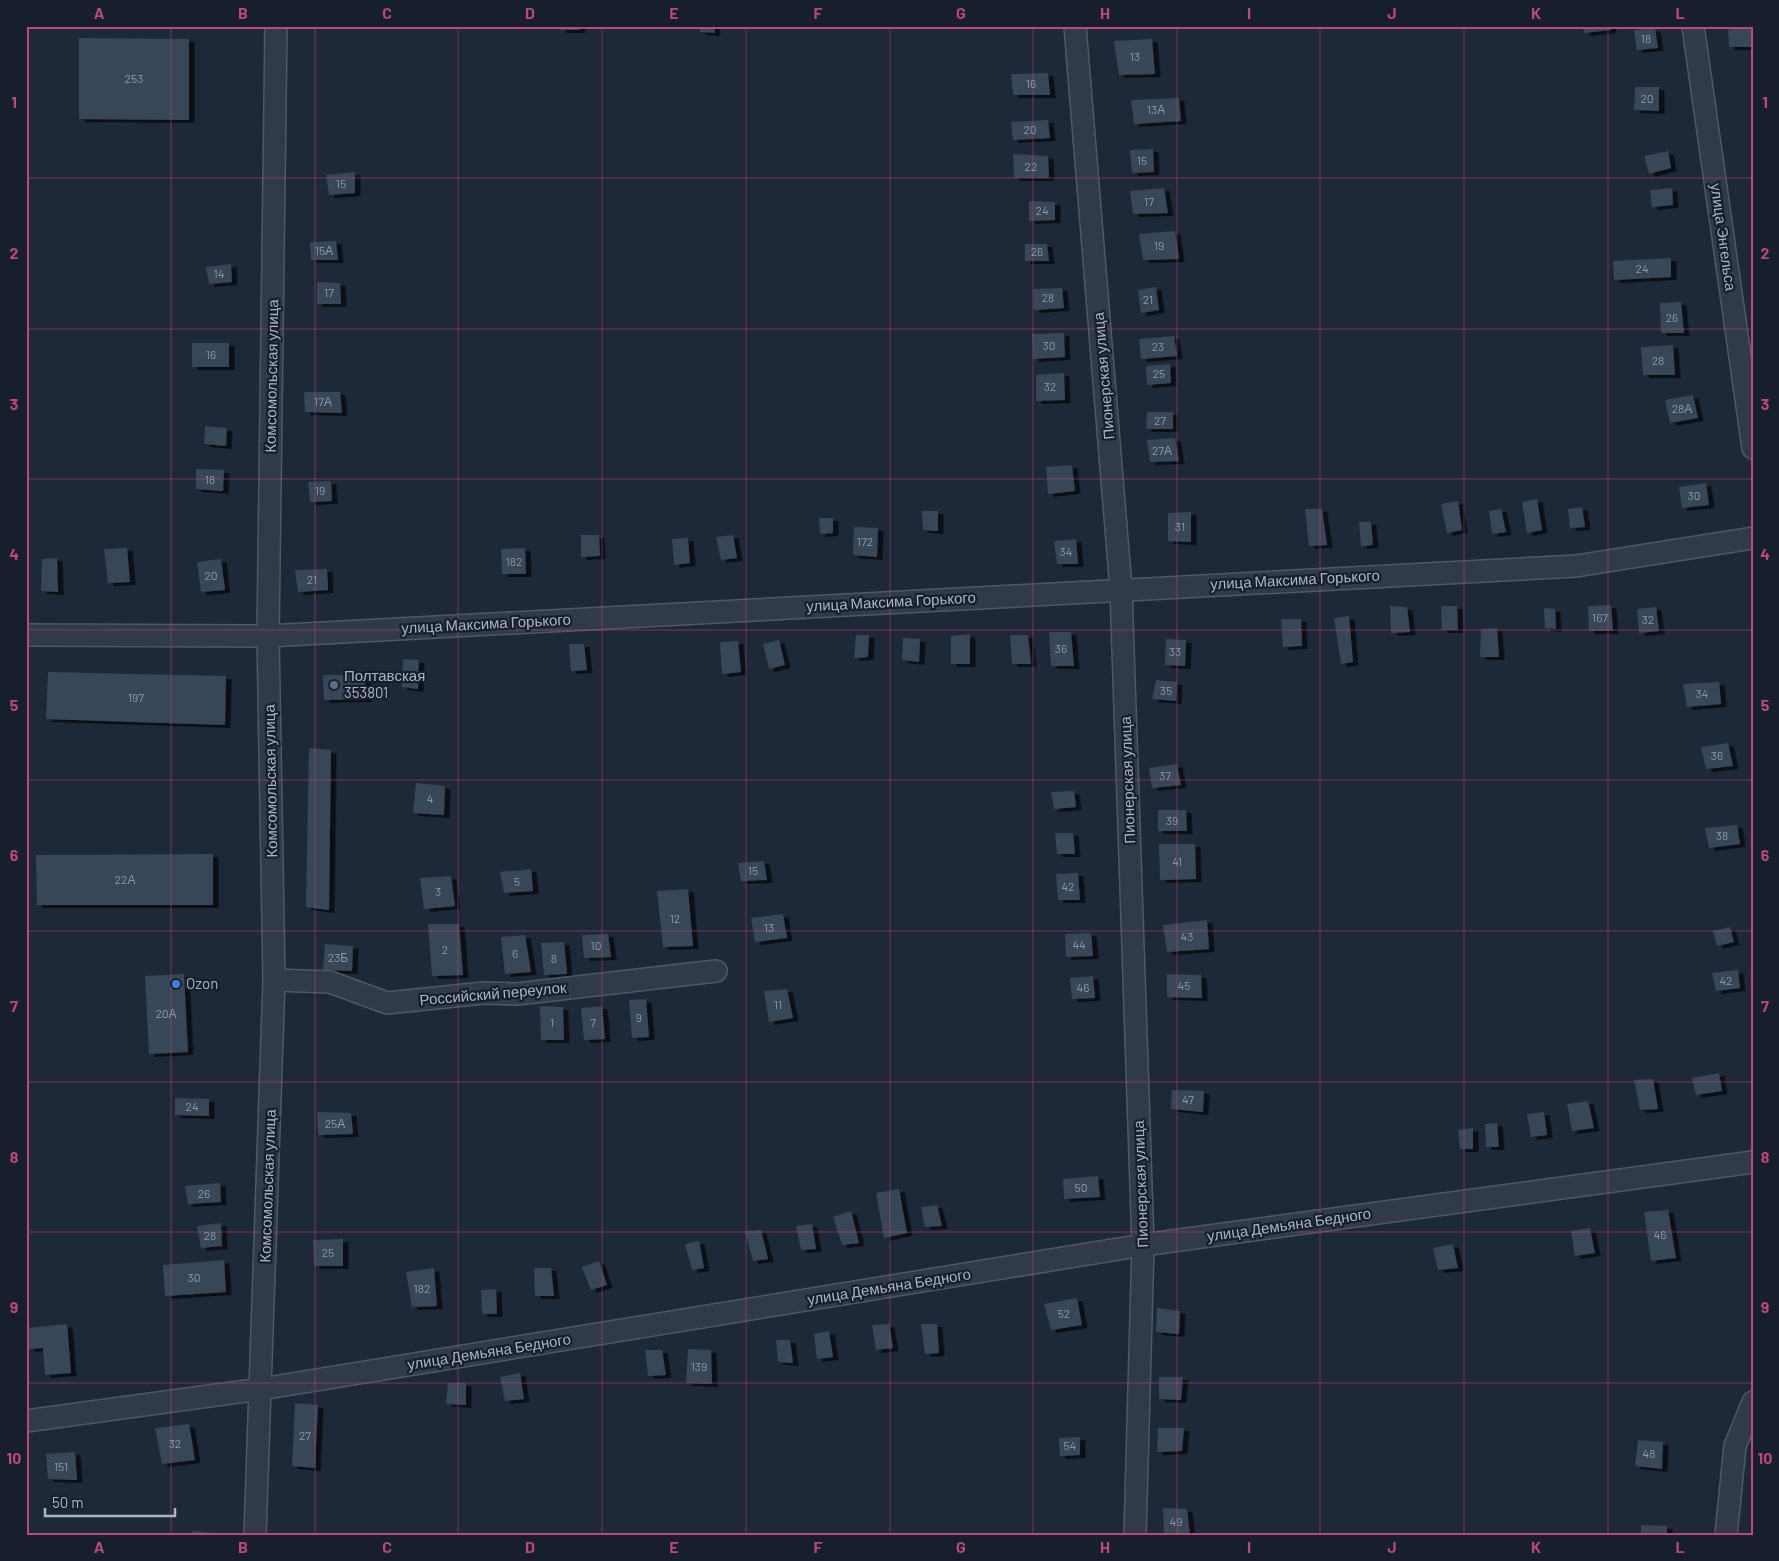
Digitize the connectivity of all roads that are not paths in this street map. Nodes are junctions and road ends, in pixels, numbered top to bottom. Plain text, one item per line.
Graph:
1 (276, 26) edge
2 (1075, 26) edge
3 (1693, 26) edge
4 (1753, 448) edge
5 (1753, 538) edge
6 (1121, 589) junction
7 (26, 634) edge
8 (268, 636) junction
9 (716, 971) dead end
10 (274, 980) junction
11 (1753, 1162) edge
12 (1143, 1245) junction
13 (261, 1389) junction
14 (1753, 1402) edge
15 (26, 1421) edge
16 (255, 1535) edge
17 (1135, 1535) edge
18 (1726, 1535) edge

1 - 8 street, Комсомольская улица
2 - 6 street, Пионерская улица
3 - 4 street, улица Энгельса
5 - 6 street, улица Максима Горького
6 - 8 street, улица Максима Горького
6 - 12 street, Пионерская улица
7 - 8 street, улица Максима Горького
8 - 10 street, Комсомольская улица
9 - 10 street, Российский переулок
10 - 13 street, Комсомольская улица
11 - 12 street, улица Демьяна Бедного
12 - 13 street, улица Демьяна Бедного
12 - 17 street, Пионерская улица
13 - 15 street, улица Демьяна Бедного
13 - 16 street, Комсомольская улица
14 - 18 street

